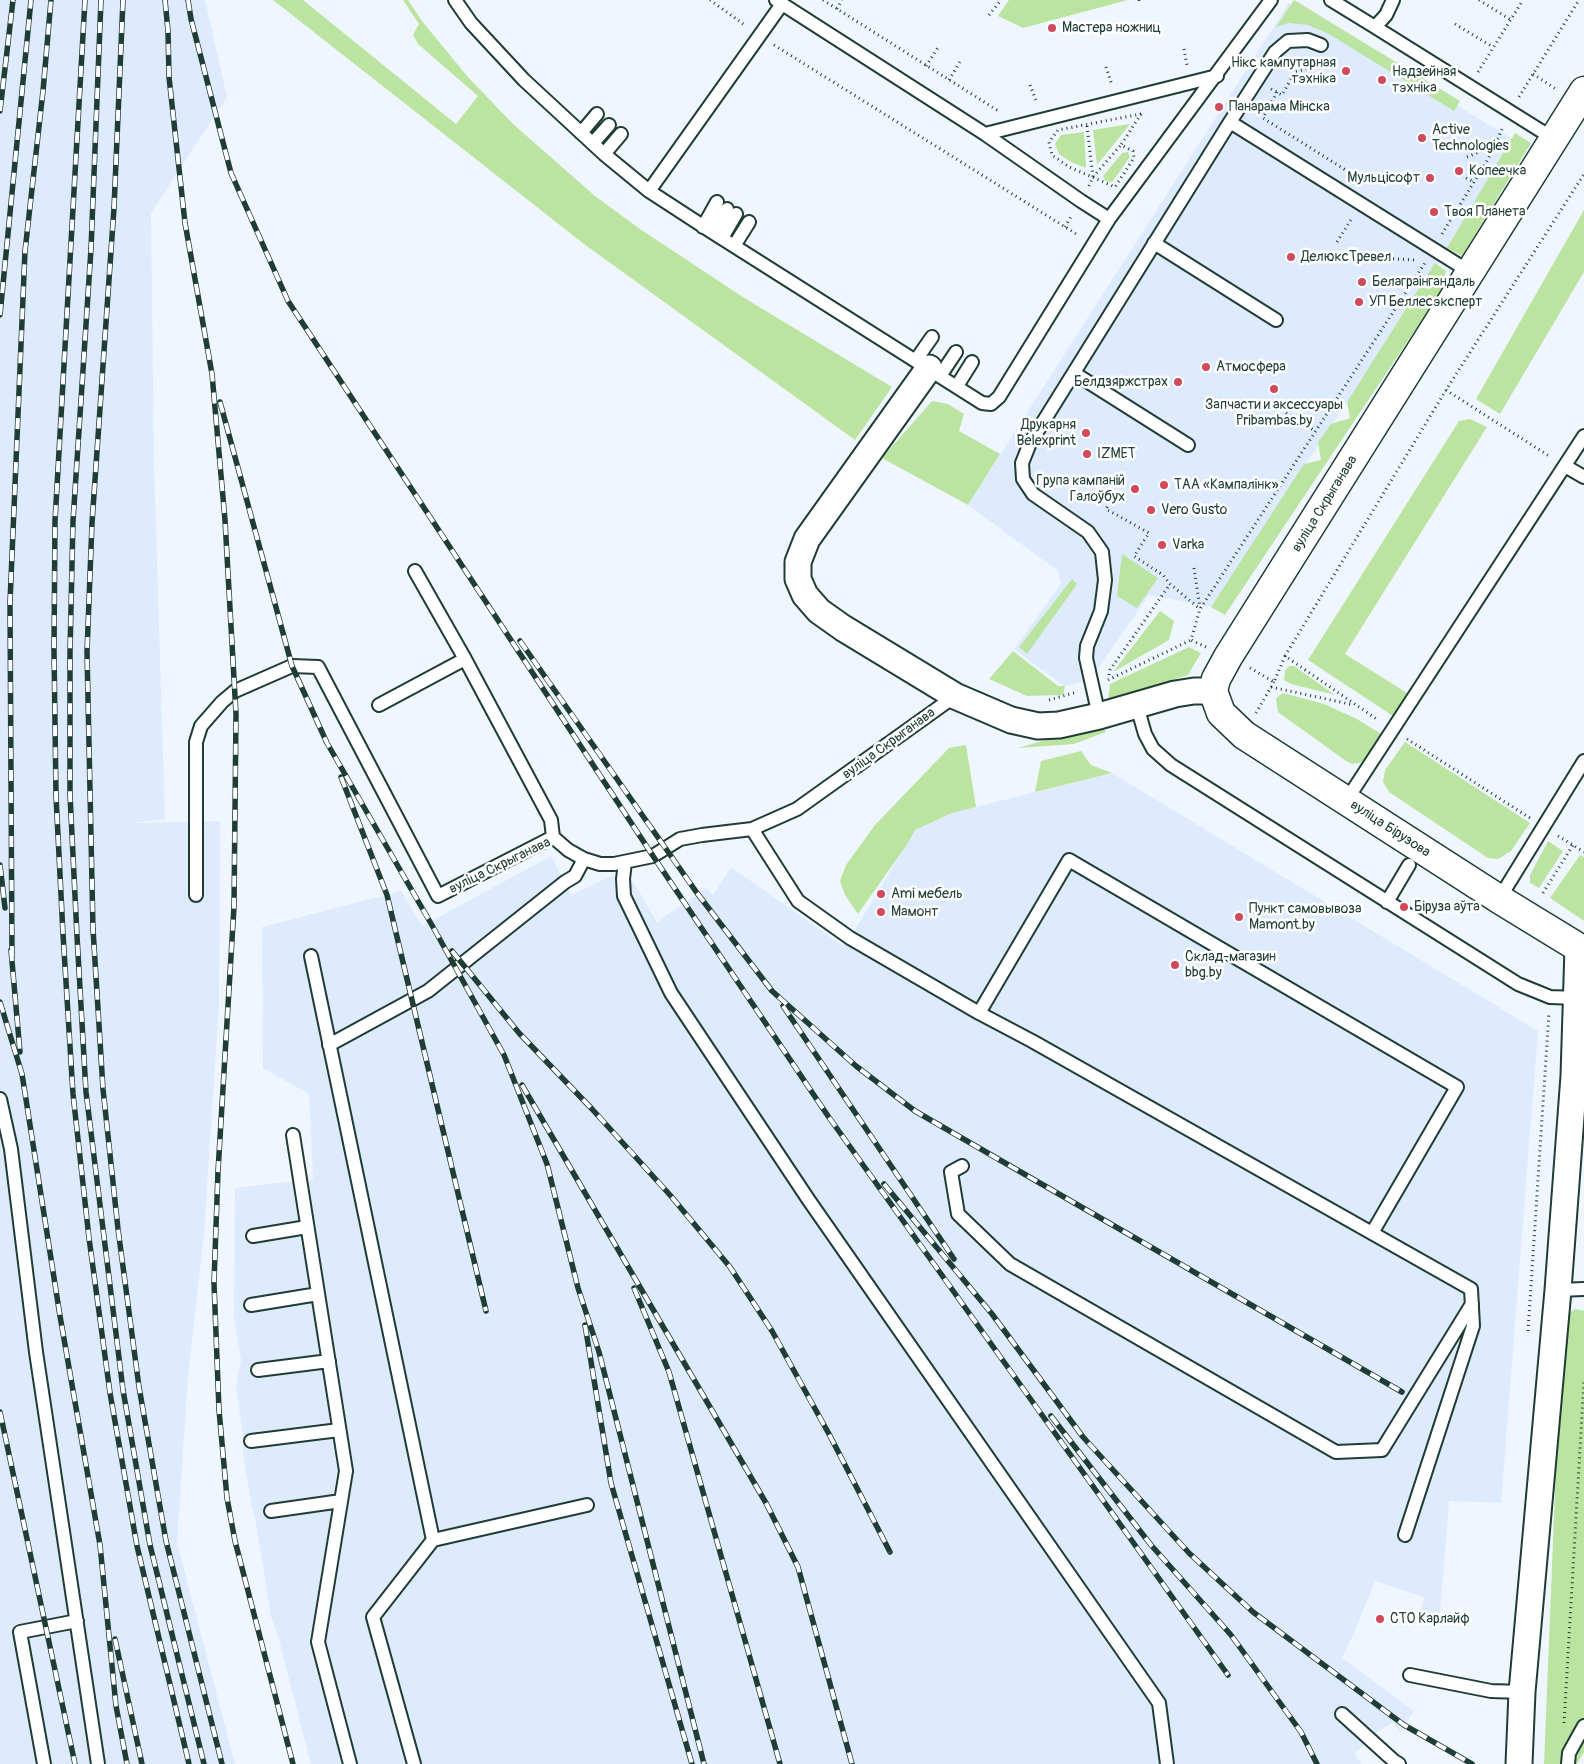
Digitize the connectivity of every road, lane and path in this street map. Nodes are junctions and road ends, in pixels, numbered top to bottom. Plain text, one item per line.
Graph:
1 (455, 0) edge
2 (710, 0) edge
3 (823, 0) edge
4 (842, 0) edge
5 (1001, 0) edge
6 (1271, 0) edge
7 (1331, 0) edge
8 (1393, 0) edge
9 (1478, 0) edge
10 (1523, 0) edge
11 (1579, 0) edge
12 (779, 2) edge
13 (837, 9) junction
14 (989, 14) dead end
15 (1510, 20) junction
16 (1455, 24) dead end
17 (1375, 27) junction
18 (759, 35) junction
19 (1320, 45) dead end
20 (939, 46) dead end
21 (1493, 47) junction
22 (1184, 49) dead end
23 (961, 60) dead end
24 (926, 66) junction
25 (1106, 67) dead end
26 (1188, 68) dead end
27 (1306, 69) dead end
28 (1217, 76) junction
29 (949, 80) junction
30 (1030, 85) dead end
31 (1469, 85) junction
32 (1268, 87) dead end
33 (1104, 89) dead end
34 (1584, 91) edge
35 (1029, 107) dead end
36 (1510, 110) junction
37 (597, 114) dead end
38 (1003, 115) dead end
39 (1230, 122) junction
40 (610, 125) dead end
41 (1087, 125) junction
42 (581, 133) junction
43 (621, 134) dead end
44 (985, 134) junction
45 (1554, 139) junction
46 (592, 143) junction
47 (1121, 145) junction
48 (1494, 146) junction
49 (604, 154) junction
50 (1467, 156) dead end
51 (1584, 174) edge
52 (1093, 177) junction
53 (1466, 178) dead end
54 (1474, 182) junction
55 (649, 191) junction
56 (1109, 219) junction
57 (749, 222) dead end
58 (712, 232) junction
59 (1154, 243) junction
60 (1093, 245) junction
61 (734, 246) junction
62 (1434, 249) junction
63 (1378, 258) dead end
64 (1470, 272) junction
65 (1276, 320) dead end
66 (932, 337) dead end
67 (956, 352) dead end
68 (972, 362) dead end
69 (928, 368) junction
70 (1074, 373) junction
71 (957, 386) junction
72 (1446, 390) junction
73 (1286, 413) dead end
74 (1315, 431) junction
75 (1584, 436) edge
76 (1188, 445) dead end
77 (1565, 466) junction
78 (1584, 478) edge
79 (1112, 498) dead end
80 (1194, 568) dead end
81 (415, 571) dead end
82 (1170, 584) junction
83 (1200, 609) junction
84 (1285, 656) junction
85 (1228, 657) junction
86 (465, 659) junction
87 (1108, 681) dead end
88 (1271, 687) dead end
89 (1214, 691) junction
90 (955, 696) junction
91 (379, 705) dead end
92 (1356, 705) junction
93 (1137, 706) junction
94 (1099, 716) junction
95 (1392, 730) junction
96 (1584, 761) edge
97 (1346, 801) junction
98 (1543, 826) junction
99 (752, 829) junction
100 (553, 837) junction
101 (1573, 845) junction
102 (1584, 852) edge
103 (584, 859) junction
104 (625, 862) junction
105 (1409, 865) dead end
106 (1543, 893) dead end
107 (196, 896) dead end
108 (1499, 899) junction
109 (1387, 902) junction
110 (1581, 950) edge
111 (311, 956) dead end
112 (1577, 998) junction
113 (979, 1013) junction
114 (1580, 1030) edge
115 (330, 1045) junction
116 (0, 1099) edge
117 (293, 1135) dead end
118 (962, 1166) dead end
119 (307, 1227) junction
120 (1372, 1233) junction
121 (253, 1236) dead end
122 (1584, 1289) edge
123 (1558, 1290) junction
124 (318, 1294) junction
125 (1472, 1304) junction
126 (251, 1305) dead end
127 (329, 1361) junction
128 (258, 1370) dead end
129 (1584, 1381) edge
130 (339, 1430) junction
131 (251, 1441) dead end
132 (341, 1501) junction
133 (587, 1505) dead end
134 (271, 1511) dead end
135 (1406, 1535) dead end
136 (433, 1540) junction
137 (77, 1621) junction
138 (1410, 1675) dead end
139 (1522, 1692) junction
140 (1342, 1714) dead end
141 (1564, 1725) dead end
142 (1584, 1726) edge
143 (44, 1764) edge
144 (98, 1764) edge
145 (350, 1764) edge
146 (414, 1764) edge
147 (1167, 1764) edge
148 (1399, 1764) edge
149 (1519, 1764) edge
150 (1568, 1764) edge

1 - 42 lane
2 - 18 path
3 - 13 path
4 - 13 path
5 - 14 path
6 - 28 lane
7 - 17 lane
8 - 17 lane
9 - 15 path
10 - 15 path
11 - 36 path
12 - 18 lane
12 - 44 lane
13 - 24 path
15 - 21 path
16 - 21 path
17 - 31 lane
18 - 55 lane
18 - 60 path
19 - 39 lane
20 - 24 path
21 - 31 path
22 - 26 path
23 - 29 path
24 - 29 path
25 - 33 path
27 - 32 path
28 - 44 lane
28 - 56 lane
29 - 38 path
30 - 35 path
31 - 36 lane
34 - 45 street, вуліца Скрыганава
36 - 45 lane
36 - 48 path
37 - 42 lane
39 - 59 lane
39 - 62 lane
40 - 46 lane
41 - 47 path
41 - 52 path
41 - 52 path
42 - 46 lane
43 - 49 lane
44 - 56 lane
45 - 64 street, вуліца Скрыганава
46 - 49 lane
47 - 52 path
47 - 52 path
48 - 50 path
48 - 54 path
49 - 55 lane
51 - 72 path
53 - 54 path
54 - 62 path
55 - 58 lane
56 - 60 lane
57 - 61 lane
58 - 58 lane
58 - 61 lane
59 - 65 lane
59 - 70 lane
60 - 71 lane
61 - 69 lane
62 - 64 lane
63 - 74 path
64 - 85 street, вуліца Скрыганава
66 - 69 lane
67 - 69 lane
68 - 71 lane
69 - 71 lane
69 - 90 street, вуліца Скрыганава
70 - 76 lane
70 - 94 lane
72 - 77 path
72 - 84 path
73 - 74 path
74 - 83 path
75 - 77 lane
77 - 78 lane
77 - 95 lane
79 - 82 path
80 - 83 path
81 - 86 lane
82 - 83 path
82 - 87 path
83 - 85 path
84 - 85 path
84 - 92 path
85 - 89 street, вуліца Скрыганава
86 - 91 lane
86 - 100 lane
88 - 92 path
89 - 93 street, вуліца Скрыганава
89 - 97 street, вуліца Бірузова
90 - 94 street, вуліца Скрыганава
90 - 99 lane, вуліца Скрыганава
92 - 95 path
93 - 94 street, вуліца Скрыганава
93 - 109 lane
95 - 97 lane
95 - 98 path
96 - 98 lane
97 - 108 street, вуліца Бірузова
98 - 101 path
98 - 108 lane
99 - 104 lane, вуліца Скрыганава
99 - 113 lane
100 - 103 lane, вуліца Скрыганава
100 - 107 lane, вуліца Скрыганава
101 - 102 path
101 - 106 path
103 - 104 lane, вуліца Скрыганава
103 - 115 lane
104 - 147 lane
105 - 109 lane
108 - 110 street, вуліца Бірузова
109 - 112 lane
110 - 112 street
111 - 115 lane
112 - 114 street
113 - 120 lane
113 - 120 lane
114 - 123 street
115 - 136 lane
116 - 137 lane
117 - 119 lane
118 - 125 lane
119 - 121 lane
119 - 124 lane
120 - 125 lane
122 - 123 lane
123 - 139 street
124 - 126 lane
124 - 127 lane
125 - 135 lane
127 - 128 lane
127 - 130 lane
129 - 141 path
130 - 131 lane
130 - 132 lane
132 - 134 lane
132 - 145 lane
133 - 136 lane
136 - 146 lane
137 - 143 lane
137 - 144 lane
138 - 139 lane
139 - 149 street
140 - 148 lane
142 - 150 lane

